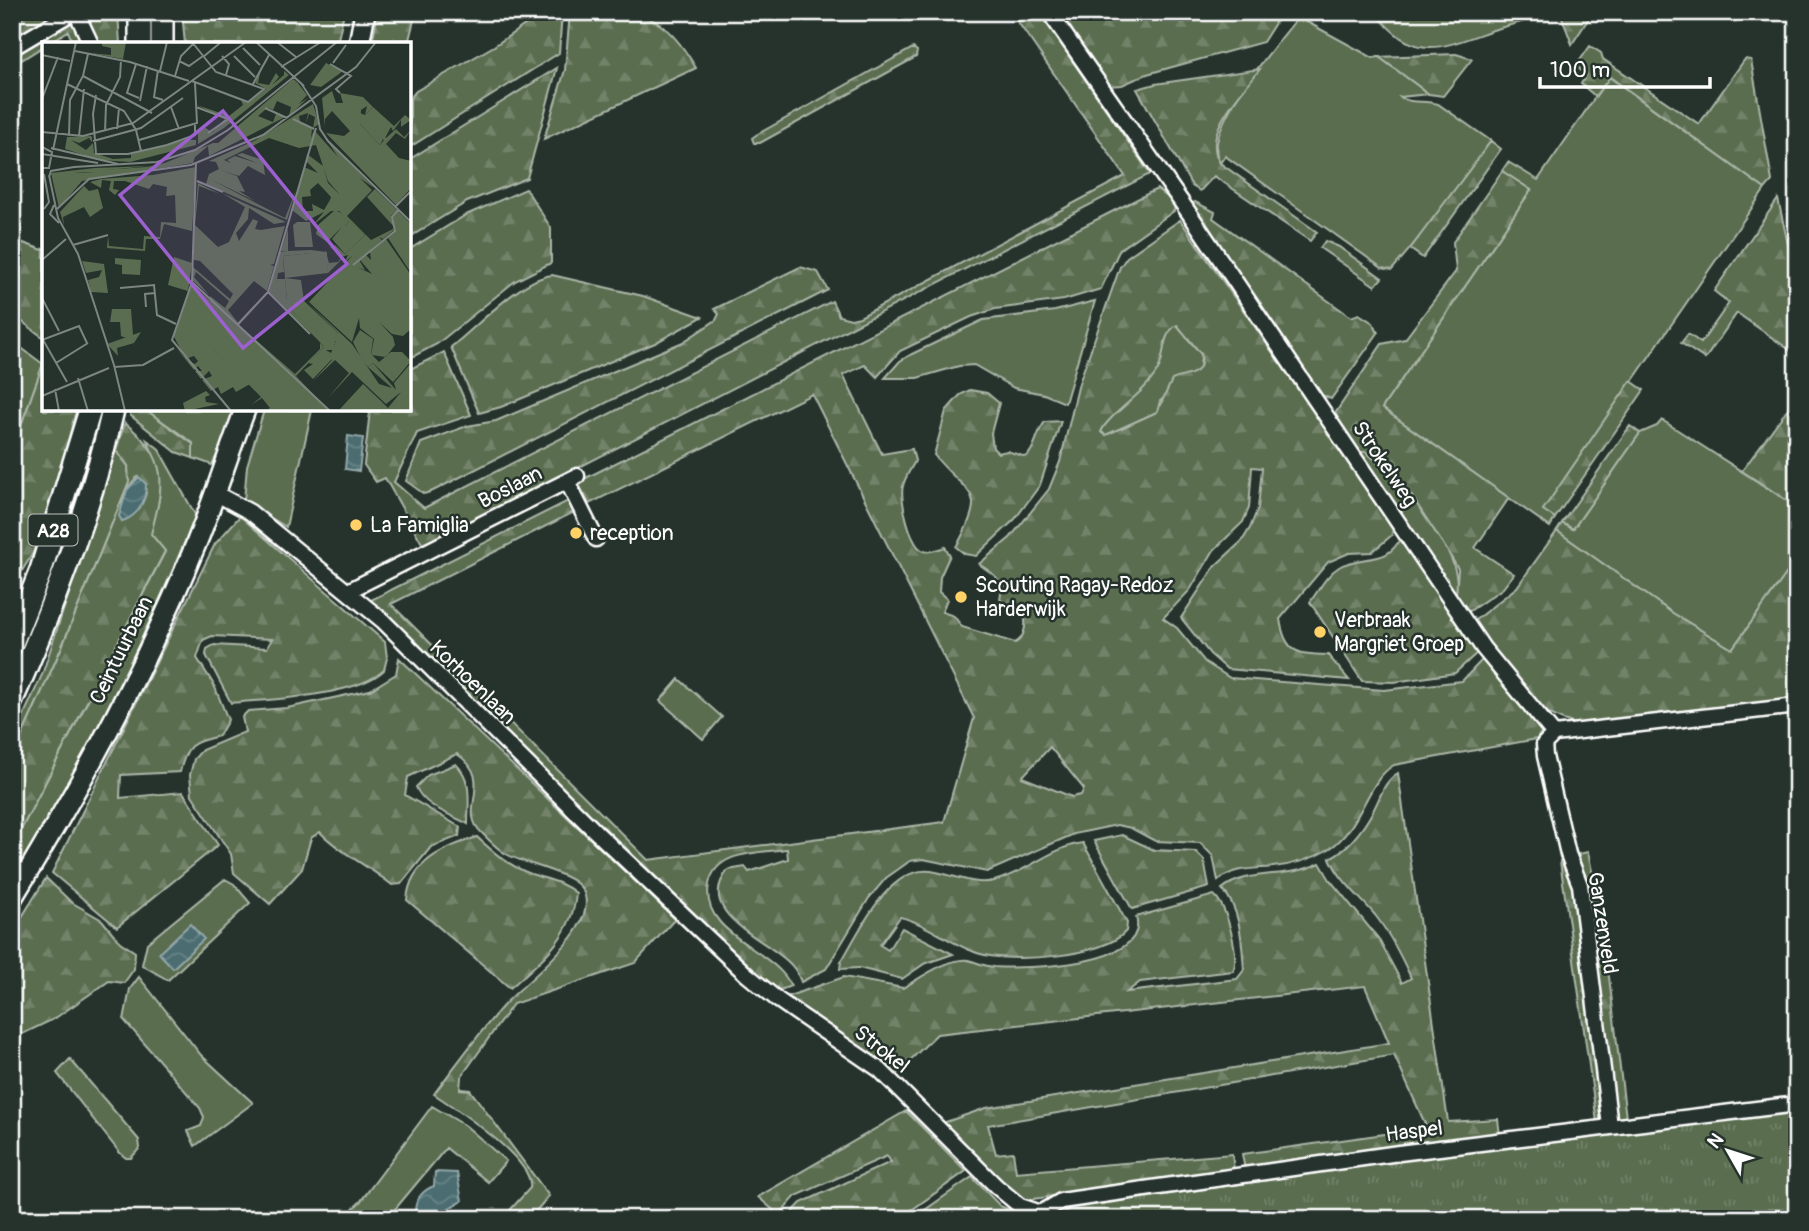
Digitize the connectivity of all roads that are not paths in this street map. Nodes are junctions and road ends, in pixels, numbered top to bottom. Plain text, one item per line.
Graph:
1 (75, 12) edge
2 (140, 12) edge
3 (162, 12) edge
4 (365, 12) edge
5 (1049, 12) edge
6 (90, 42) edge
7 (140, 42) edge
8 (162, 42) edge
9 (359, 42) edge
10 (12, 48) edge
11 (245, 411) edge
12 (89, 413) edge
13 (111, 419) edge
14 (215, 493) junction
15 (596, 539) dead end
16 (348, 591) junction
17 (12, 643) edge
18 (12, 700) edge
19 (1797, 706) edge
20 (1555, 734) junction
21 (12, 898) edge
22 (687, 919) joint
23 (1797, 1104) edge
24 (1610, 1126) junction
25 (1042, 1216) edge

1 - 6 street
1 - 10 street
2 - 7 highway
3 - 8 highway
4 - 9 main road
5 - 20 street, Strokelweg
11 - 14 main road, Ceintuurbaan
12 - 17 highway, A28
13 - 18 highway, A28
14 - 16 street, Korhoenlaan
14 - 21 main road, Ceintuurbaan
15 - 16 street, Boslaan
16 - 22 street, Korhoenlaan
19 - 20 street
20 - 24 street, Ganzenveld
22 - 25 street, Strokel
23 - 24 street, Haspel
24 - 25 street, Haspel

